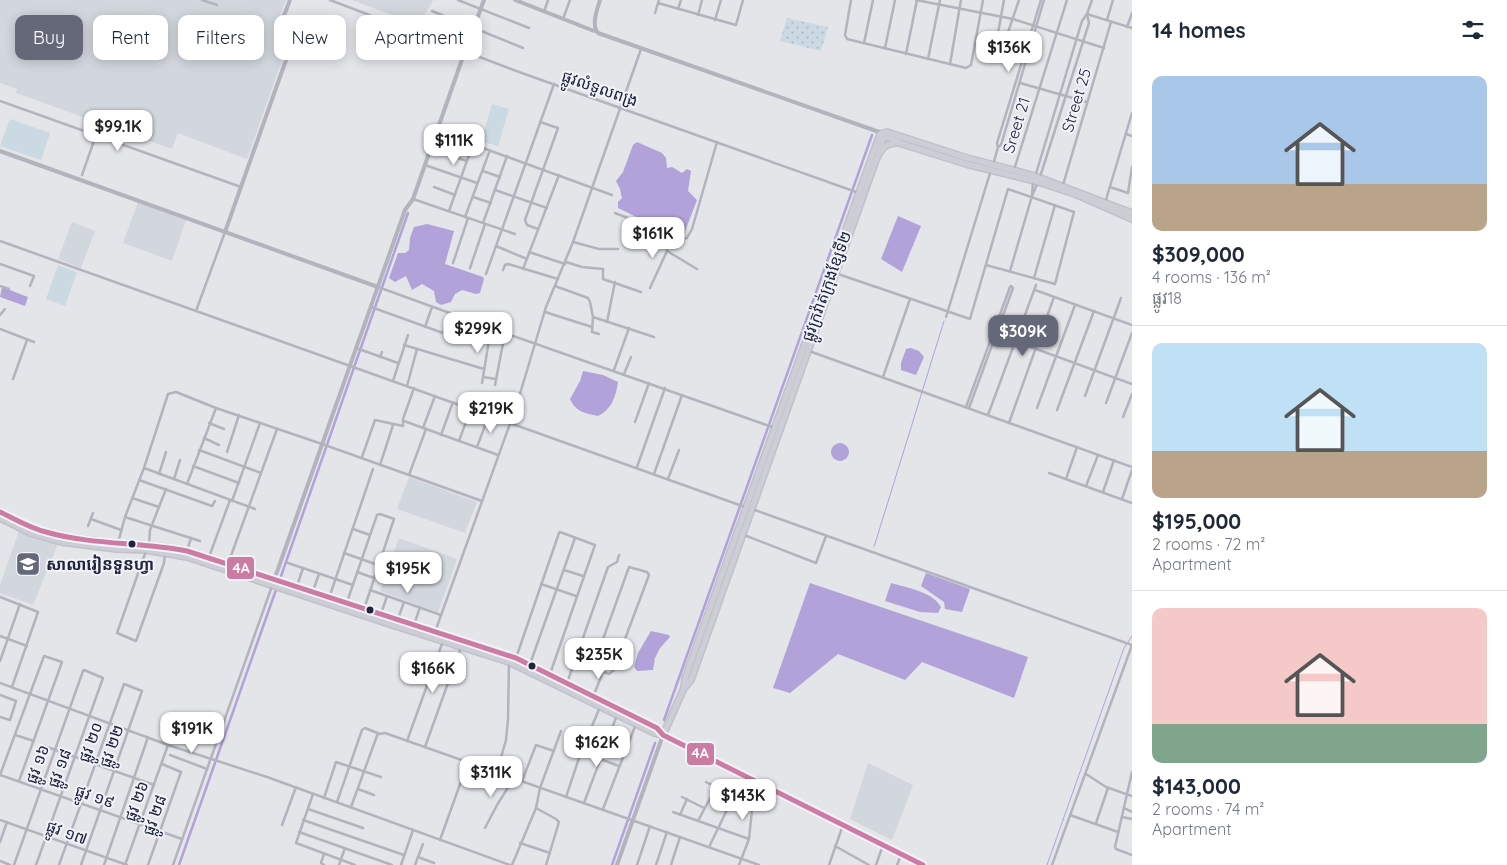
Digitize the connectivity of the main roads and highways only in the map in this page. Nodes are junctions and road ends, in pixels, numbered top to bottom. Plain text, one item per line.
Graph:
1 (883, 135) junction
2 (905, 145) junction
3 (876, 160) junction
4 (992, 167) junction
5 (1037, 179) junction
6 (859, 193) junction
7 (1104, 204) junction
8 (1132, 213) edge
9 (1132, 218) edge
10 (745, 507) junction
11 (0, 512) edge
12 (0, 518) edge
13 (26, 528) junction
14 (166, 550) junction
15 (277, 584) junction
16 (328, 600) junction
17 (434, 636) junction
18 (443, 639) junction
19 (512, 659) junction
20 (684, 688) junction
21 (663, 735) junction
22 (924, 865) edge

1 - 2 main road
1 - 3 main road
1 - 4 main road, ផ្លូវក្រវ៉ាត់ក្រុងខ្សែទី២
1 - 6 main road, ផ្លូវក្រវ៉ាត់ក្រុងខ្សែទី២
2 - 3 main road, ផ្លូវក្រវ៉ាត់ក្រុងខ្សែទី២
2 - 4 main road, ផ្លូវក្រវ៉ាត់ក្រុងខ្សែទី២
3 - 6 main road, ផ្លូវក្រវ៉ាត់ក្រុងខ្សែទី២
4 - 5 main road, ផ្លូវក្រវ៉ាត់ក្រុងខ្សែទី២
4 - 5 main road, ផ្លូវក្រវ៉ាត់ក្រុងខ្សែទី២
5 - 7 main road, ផ្លូវក្រវ៉ាត់ក្រុងខ្សែទី២
5 - 7 main road, ផ្លូវក្រវ៉ាត់ក្រុងខ្សែទី២
6 - 10 main road, ផ្លូវក្រវ៉ាត់ក្រុងខ្សែទី២
7 - 8 main road, ផ្លូវក្រវ៉ាត់ក្រុងខ្សែទី២
7 - 9 main road, ផ្លូវក្រវ៉ាត់ក្រុងខ្សែទី២
10 - 20 main road, ផ្លូវក្រវ៉ាត់ក្រុងខ្សែទី២
10 - 20 main road, ផ្លូវក្រវ៉ាត់ក្រុងខ្សែទី២
11 - 13 main road
12 - 13 main road
13 - 14 main road
14 - 15 main road
14 - 15 main road
15 - 16 main road
15 - 16 main road
16 - 17 main road
16 - 17 main road
17 - 18 main road
18 - 19 main road
18 - 19 main road
19 - 21 main road
19 - 21 main road
20 - 21 main road, ផ្លូវក្រវ៉ាត់ក្រុងខ្សែទី២
21 - 22 main road

